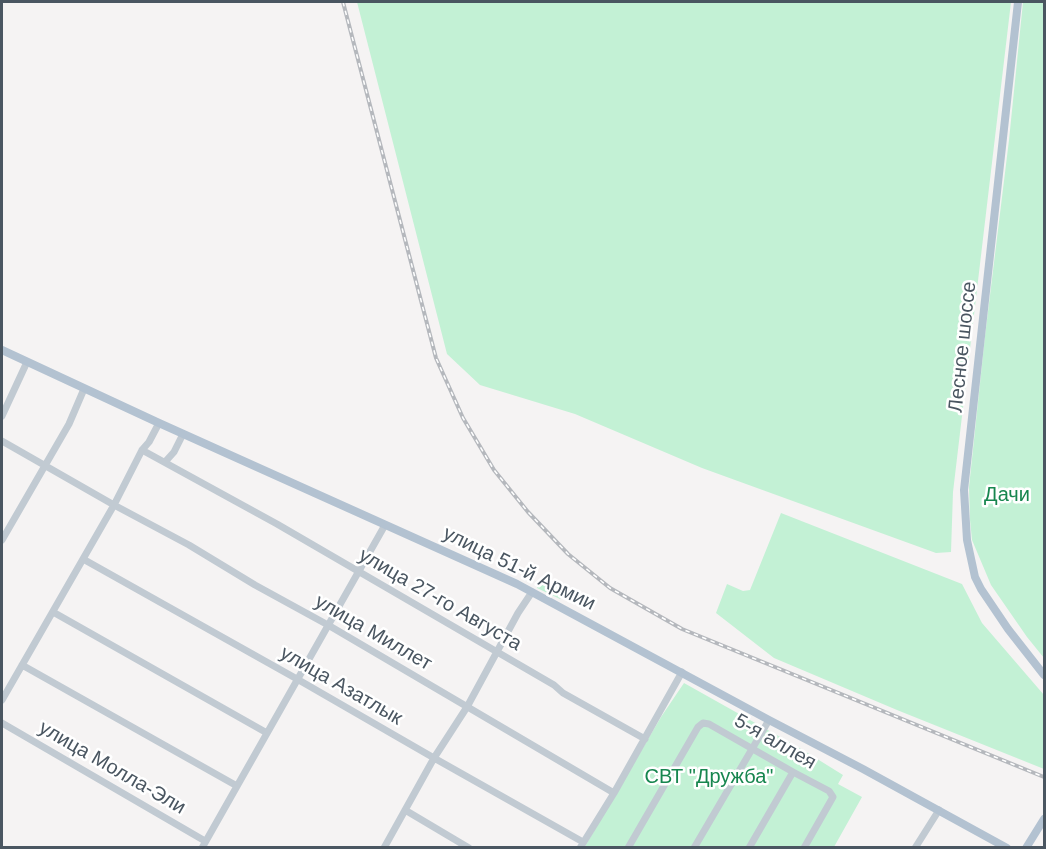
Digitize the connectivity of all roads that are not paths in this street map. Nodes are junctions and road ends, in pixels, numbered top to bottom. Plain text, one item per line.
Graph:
1 (1018, 2) edge
2 (2, 350) edge
3 (27, 362) junction
4 (84, 389) junction
5 (2, 416) edge
6 (159, 423) junction
7 (183, 434) junction
8 (2, 441) edge
9 (142, 450) junction
10 (165, 462) junction
11 (45, 465) junction
12 (114, 505) junction
13 (385, 525) junction
14 (2, 540) edge
15 (83, 558) junction
16 (359, 571) junction
17 (532, 592) junction
18 (53, 612) junction
19 (328, 625) junction
20 (497, 653) junction
21 (22, 665) junction
22 (682, 672) junction
23 (1044, 675) edge
24 (297, 679) junction
25 (2, 700) edge
26 (467, 707) junction
27 (769, 720) junction
28 (2, 723) edge
29 (267, 733) junction
30 (645, 738) junction
31 (752, 748) junction
32 (434, 758) junction
33 (793, 772) junction
34 (237, 786) junction
35 (614, 793) junction
36 (405, 810) junction
37 (939, 810) junction
38 (1044, 819) edge
39 (203, 844) edge
40 (582, 845) edge
41 (384, 848) edge
42 (470, 848) edge
43 (628, 848) edge
44 (694, 848) edge
45 (749, 848) edge
46 (804, 848) edge
47 (915, 848) edge
48 (1007, 848) edge
49 (1026, 848) edge

1 - 23 main road, Лесное шоссе
2 - 3 main road, улица 51-й Армии
3 - 4 main road, улица 51-й Армии
3 - 5 street
4 - 6 main road, улица 51-й Армии
4 - 11 street
6 - 7 main road, улица 51-й Армии
6 - 9 street
7 - 10 street
7 - 13 main road, улица 51-й Армии
8 - 11 street, улица Миллет
9 - 10 street, улица 27-го Августа
9 - 12 street
10 - 16 street, улица 27-го Августа
11 - 12 street, улица Миллет
11 - 14 street
12 - 15 street
12 - 19 street, улица Миллет
13 - 16 street
13 - 17 main road, улица 51-й Армии
15 - 18 street
15 - 24 street, улица Азатлык
16 - 19 street
16 - 20 street, улица 27-го Августа
17 - 20 street
17 - 22 main road, улица 51-й Армии
18 - 21 street
18 - 29 street
19 - 24 street
19 - 26 street, улица Миллет
20 - 26 street
20 - 30 street, улица 27-го Августа
21 - 25 street
21 - 34 street
22 - 27 main road, улица 51-й Армии
22 - 30 street
24 - 29 street
24 - 32 street, улица Азатлык
26 - 32 street
26 - 35 street, улица Миллет
27 - 31 street
27 - 37 main road, улица 51-й Армии
28 - 39 street, улица Молла-Эли
29 - 34 street
30 - 35 street
31 - 33 street, 5-я аллея
31 - 43 street, 5-я аллея
31 - 44 street
32 - 36 street
32 - 40 street, улица Азатлык
33 - 45 street
33 - 46 street, 5-я аллея
34 - 39 street
35 - 40 street
36 - 41 street
36 - 42 street
37 - 47 street
37 - 48 main road, улица 51-й Армии
38 - 49 main road

